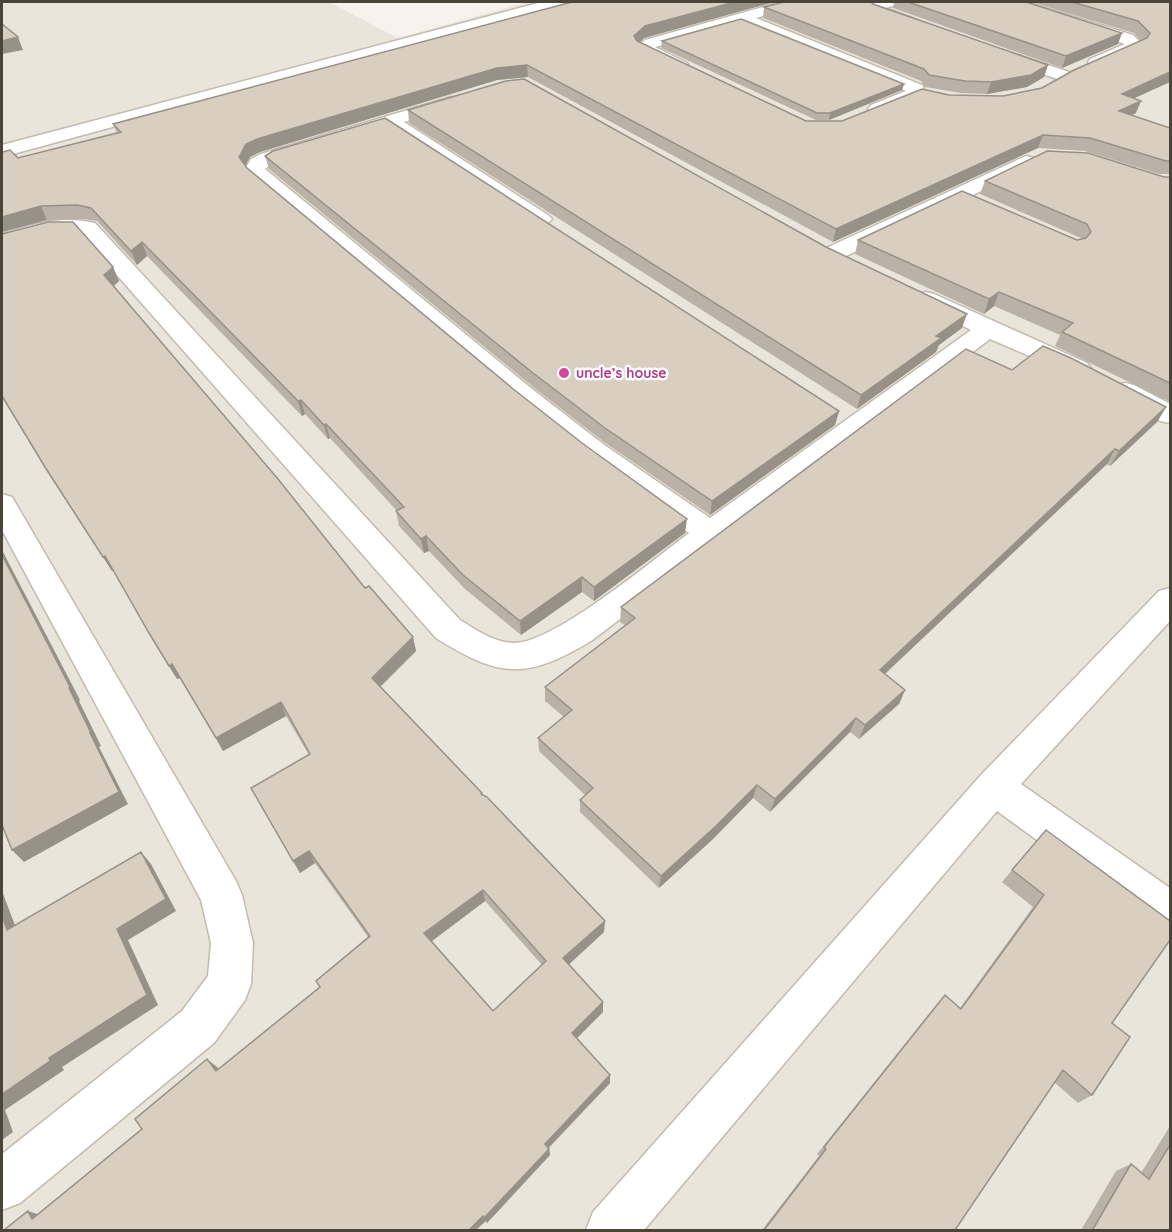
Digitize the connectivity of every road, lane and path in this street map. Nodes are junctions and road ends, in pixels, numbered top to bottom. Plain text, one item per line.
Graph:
1 (556, 2) edge
2 (796, 2) edge
3 (891, 2) edge
4 (1011, 2) edge
5 (742, 18) junction
6 (924, 27) edge
7 (988, 50) edge
8 (1074, 72) junction
9 (698, 75) edge
10 (1047, 85) edge
11 (917, 93) junction
12 (469, 96) edge
13 (936, 98) edge
14 (864, 115) edge
15 (389, 121) junction
16 (2, 151) edge
17 (1048, 154) edge
18 (958, 194) junction
19 (979, 203) edge
20 (560, 231) edge
21 (2, 241) edge
22 (812, 242) edge
23 (832, 254) junction
24 (853, 264) edge
25 (905, 289) edge
26 (988, 329) junction
27 (1170, 415) edge
28 (2, 504) edge
29 (710, 533) junction
30 (1170, 600) edge
31 (994, 787) junction
32 (1170, 912) edge
33 (2, 1185) edge
34 (611, 1230) edge

1 - 16 street
2 - 5 street
3 - 6 street
4 - 8 street
5 - 9 street
5 - 11 street
7 - 8 street
8 - 10 street
11 - 13 street
11 - 14 street
12 - 15 street
15 - 20 street
15 - 29 street
17 - 18 street
18 - 19 street
18 - 23 street
21 - 29 street
22 - 23 street
23 - 24 street
25 - 26 street
26 - 27 street
26 - 29 street
28 - 33 street
30 - 31 street
31 - 32 street
31 - 34 street

